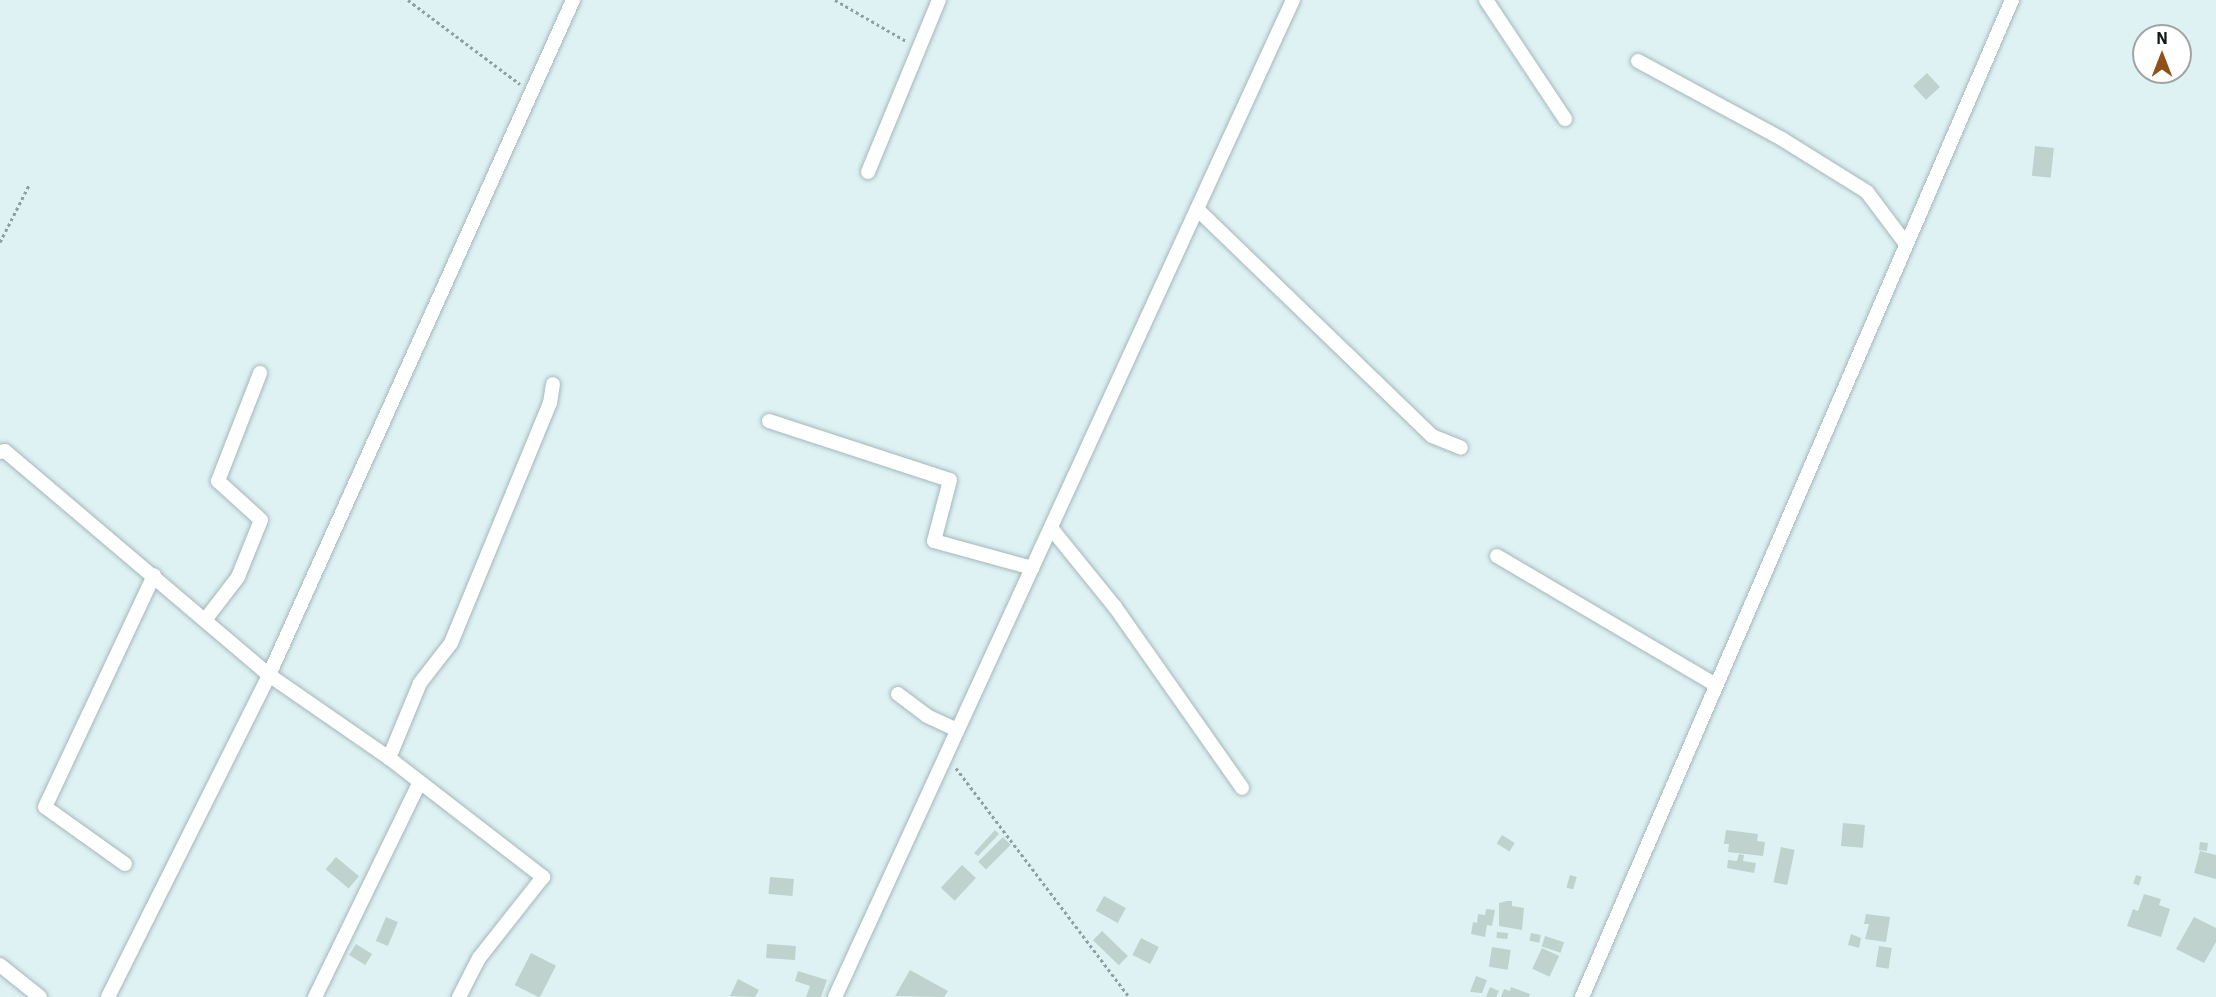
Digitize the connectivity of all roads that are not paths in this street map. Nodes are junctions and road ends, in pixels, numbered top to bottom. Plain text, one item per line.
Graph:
1 (573, 0) edge
2 (939, 0) edge
3 (1293, 0) edge
4 (1486, 0) edge
5 (2012, 0) edge
6 (1638, 61) dead end
7 (1565, 119) dead end
8 (868, 172) dead end
9 (1197, 209) junction
10 (1906, 244) junction
11 (260, 373) dead end
12 (553, 384) dead end
13 (769, 421) dead end
14 (1461, 448) dead end
15 (0, 452) edge
16 (1051, 528) junction
17 (1497, 556) dead end
18 (1032, 568) junction
19 (154, 575) junction
20 (205, 620) junction
21 (268, 675) junction
22 (1716, 685) junction
23 (898, 694) dead end
24 (957, 730) junction
25 (388, 758) junction
26 (420, 782) junction
27 (1242, 788) dead end
28 (124, 864) dead end
29 (0, 965) edge
30 (40, 997) edge
31 (108, 997) edge
32 (315, 997) edge
33 (459, 997) edge
34 (834, 997) edge
35 (1582, 997) edge

1 - 21 street
2 - 8 street
3 - 9 street
4 - 7 street
5 - 10 street
6 - 10 street
9 - 14 street
9 - 16 street
10 - 22 street
11 - 20 street
12 - 25 street
13 - 18 street
15 - 19 street
16 - 18 street
16 - 27 street
17 - 22 street
18 - 24 street
19 - 20 street
19 - 28 street
20 - 21 street
21 - 25 street
21 - 31 street
22 - 35 street
23 - 24 street
24 - 34 street
25 - 26 street
26 - 32 street
26 - 33 street
29 - 30 street

